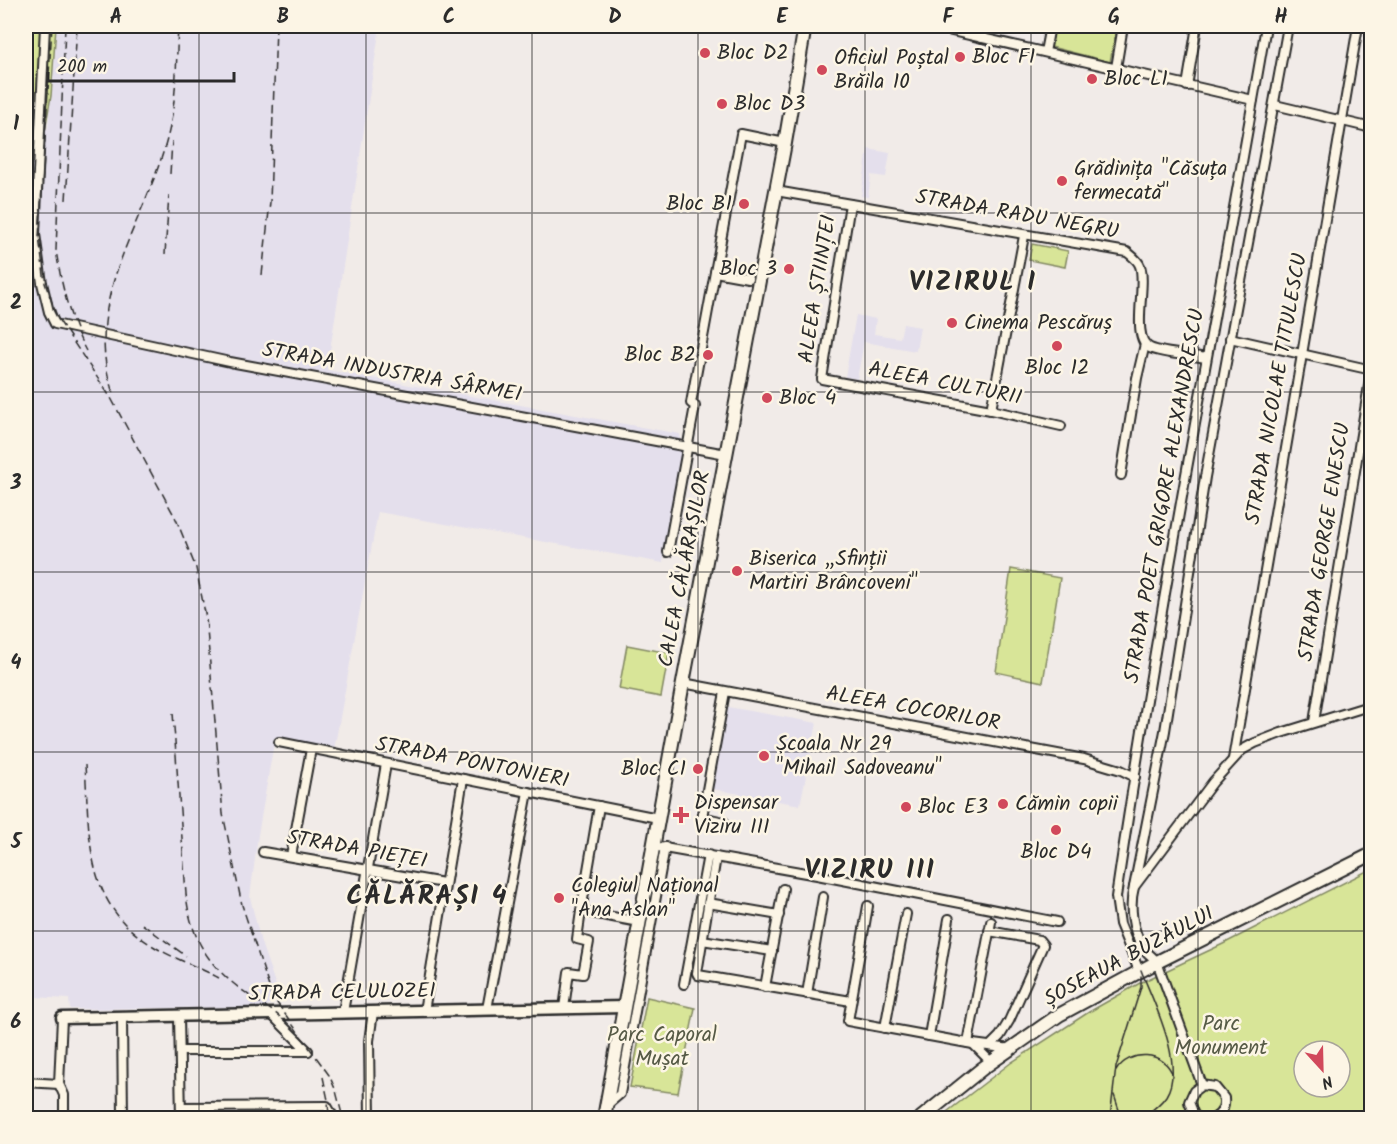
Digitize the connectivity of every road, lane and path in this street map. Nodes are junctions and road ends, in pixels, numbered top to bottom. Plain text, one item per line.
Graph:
1 (45, 26) edge
2 (805, 26) edge
3 (930, 26) edge
4 (984, 26) edge
5 (1050, 26) edge
6 (1124, 26) edge
7 (1197, 26) edge
8 (1266, 26) edge
9 (1288, 26) edge
10 (1358, 26) edge
11 (982, 38) junction
12 (1045, 52) junction
13 (1116, 68) junction
14 (1187, 86) junction
15 (1253, 100) junction
16 (1275, 105) junction
17 (1341, 122) junction
18 (1371, 128) edge
19 (785, 143) junction
20 (776, 191) junction
21 (850, 204) junction
22 (1024, 236) junction
23 (715, 272) junction
24 (748, 278) dead end
25 (1230, 338) junction
26 (1145, 345) junction
27 (1302, 354) junction
28 (1206, 358) junction
29 (1371, 369) edge
30 (822, 379) joint
31 (992, 410) junction
32 (1061, 426) dead end
33 (688, 446) junction
34 (726, 454) junction
35 (1121, 475) dead end
36 (668, 552) dead end
37 (683, 683) junction
38 (725, 692) junction
39 (1371, 705) edge
40 (1314, 722) junction
41 (279, 742) dead end
42 (311, 749) junction
43 (1233, 759) junction
44 (386, 764) junction
45 (1135, 777) junction
46 (463, 779) junction
47 (528, 792) junction
48 (599, 806) junction
49 (658, 818) junction
50 (724, 822) dead end
51 (659, 847) junction
52 (263, 852) dead end
53 (1371, 854) edge
54 (291, 856) junction
55 (712, 856) junction
56 (367, 869) junction
57 (444, 883) junction
58 (1134, 887) junction
59 (783, 890) dead end
60 (823, 897) dead end
61 (708, 903) junction
62 (868, 906) dead end
63 (581, 911) junction
64 (906, 914) dead end
65 (779, 915) junction
66 (949, 919) dead end
67 (639, 922) junction
68 (991, 922) dead end
69 (1057, 922) dead end
70 (989, 931) junction
71 (702, 940) junction
72 (772, 951) junction
73 (1157, 962) junction
74 (1138, 971) junction
75 (684, 984) dead end
76 (765, 987) junction
77 (807, 994) junction
78 (851, 1001) junction
79 (624, 1007) junction
80 (564, 1008) junction
81 (487, 1009) junction
82 (424, 1011) junction
83 (343, 1012) junction
84 (373, 1012) junction
85 (271, 1014) junction
86 (179, 1016) junction
87 (122, 1017) junction
88 (62, 1018) joint
89 (885, 1028) junction
90 (929, 1036) junction
91 (970, 1043) junction
92 (990, 1046) junction
93 (1011, 1048) junction
94 (181, 1051) junction
95 (991, 1062) junction
96 (26, 1082) edge
97 (59, 1084) junction
98 (1202, 1085) junction
99 (182, 1107) junction
100 (605, 1112) edge
101 (1219, 1117) edge
102 (64, 1119) edge
103 (123, 1119) edge
104 (181, 1119) edge
105 (334, 1119) edge
106 (370, 1119) edge
107 (921, 1119) edge
108 (1199, 1119) edge

1 - 33 street, STRADA INDUSTRIA SÂRMEI
2 - 19 main road, CALEA CĂLĂRAȘILOR
3 - 11 street
4 - 11 street
5 - 12 street
6 - 13 street
7 - 14 street
8 - 15 street, STRADA POET GRIGORE ALEXANDRESCU
9 - 16 street, STRADA POET GRIGORE ALEXANDRESCU
10 - 17 street, STRADA NICOLAE TITULESCU
11 - 12 street
12 - 13 street
13 - 14 street
14 - 15 street
15 - 28 street, STRADA POET GRIGORE ALEXANDRESCU
16 - 17 street
16 - 25 street, STRADA POET GRIGORE ALEXANDRESCU
17 - 18 street
17 - 27 street, STRADA NICOLAE TITULESCU
19 - 20 main road, CALEA CĂLĂRAȘILOR
19 - 23 street
20 - 21 street, STRADA RADU NEGRU
20 - 34 main road, CALEA CĂLĂRAȘILOR
21 - 22 street, STRADA RADU NEGRU
21 - 30 street, ALEEA ȘTIINȚEI
22 - 26 street, STRADA RADU NEGRU
22 - 31 street
23 - 24 street
23 - 33 street
25 - 27 street
25 - 58 street, STRADA POET GRIGORE ALEXANDRESCU
26 - 28 street
26 - 35 street
27 - 29 street
27 - 43 street, STRADA NICOLAE TITULESCU
28 - 45 street, STRADA POET GRIGORE ALEXANDRESCU
29 - 40 street, STRADA GEORGE ENESCU
30 - 31 street, ALEEA CULTURII
31 - 32 street, ALEEA CULTURII
33 - 34 street, STRADA INDUSTRIA SÂRMEI
33 - 36 street
34 - 37 main road, CALEA CĂLĂRAȘILOR
37 - 38 street, ALEEA COCORILOR
37 - 49 main road, CALEA CĂLĂRAȘILOR
38 - 45 street, ALEEA COCORILOR
38 - 50 street
39 - 40 street
40 - 43 street
41 - 42 street, STRADA PONTONIERI
42 - 44 street, STRADA PONTONIERI
42 - 54 street
43 - 58 street
44 - 46 street, STRADA PONTONIERI
44 - 56 street
45 - 74 street, STRADA POET GRIGORE ALEXANDRESCU
46 - 47 street, STRADA PONTONIERI
46 - 57 street
47 - 48 street, STRADA PONTONIERI
47 - 81 street
48 - 49 street, STRADA PONTONIERI
48 - 63 street
49 - 51 main road, CALEA CĂLĂRAȘILOR
51 - 55 street
51 - 67 main road, CALEA CĂLĂRAȘILOR
51 - 100 street
52 - 54 street, STRADA PIEȚEI
53 - 73 main road, ȘOSEAUA BUZĂULUI
54 - 56 street, STRADA PIEȚEI
55 - 61 street
55 - 69 street
55 - 75 street
56 - 57 street, STRADA PIEȚEI
56 - 83 street
57 - 82 street
58 - 73 street, STRADA POET GRIGORE ALEXANDRESCU
59 - 65 street
60 - 77 street
61 - 65 street
61 - 71 street
62 - 78 street
63 - 67 street
63 - 80 street
64 - 89 street
65 - 72 street
66 - 90 street
67 - 79 main road, CALEA CĂLĂRAȘILOR
68 - 70 street
70 - 91 street
70 - 92 street
71 - 72 street
71 - 76 street
72 - 76 street
73 - 74 main road, ȘOSEAUA BUZĂULUI
73 - 98 street, STRADA POET GRIGORE ALEXANDRESCU
74 - 93 main road, ȘOSEAUA BUZĂULUI
76 - 77 street
77 - 78 street
78 - 89 street
79 - 80 street, STRADA CELULOZEI
79 - 100 main road, CALEA CĂLĂRAȘILOR
80 - 81 street, STRADA CELULOZEI
81 - 82 street, STRADA CELULOZEI
82 - 84 street, STRADA CELULOZEI
83 - 84 street, STRADA CELULOZEI
83 - 85 street, STRADA CELULOZEI
84 - 106 street
85 - 86 street, STRADA CELULOZEI
85 - 94 street
86 - 87 street, STRADA CELULOZEI
86 - 94 street
87 - 88 street, STRADA CELULOZEI
87 - 103 street
88 - 97 street
89 - 90 street
90 - 91 street
91 - 92 street
91 - 95 street
92 - 93 street
93 - 95 main road, ȘOSEAUA BUZĂULUI
94 - 99 street
95 - 107 main road, ȘOSEAUA BUZĂULUI
96 - 97 street
97 - 102 street
98 - 101 street
98 - 108 street
99 - 104 street
99 - 105 street

